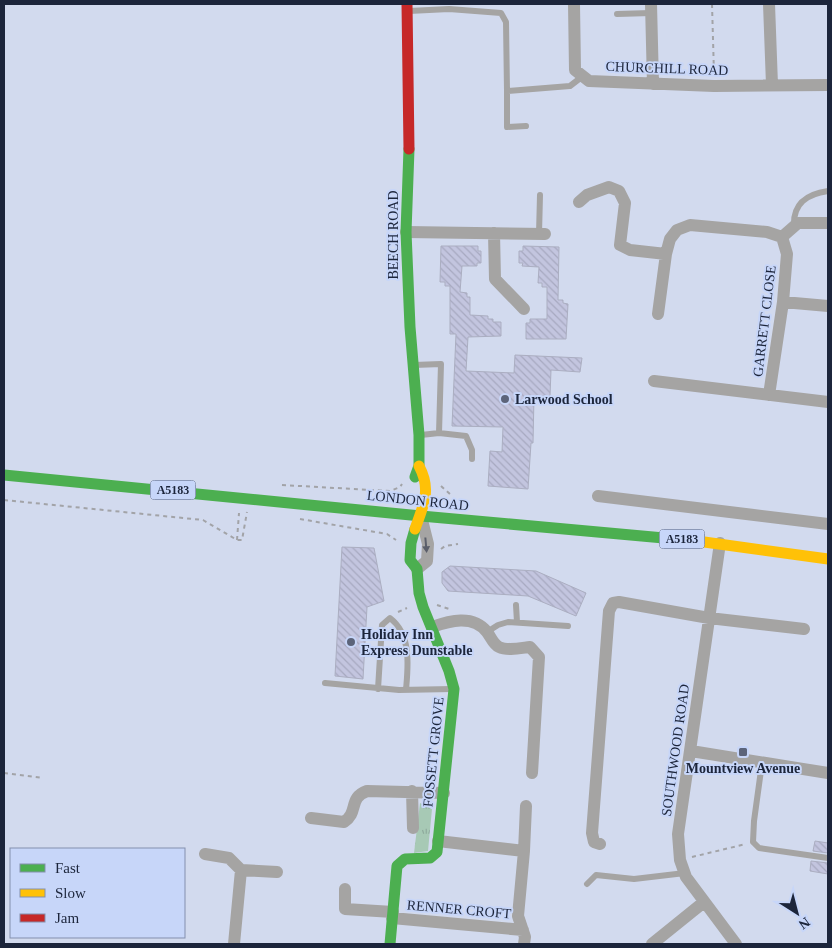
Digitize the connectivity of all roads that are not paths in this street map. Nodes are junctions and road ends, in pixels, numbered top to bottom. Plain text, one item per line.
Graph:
1 (574, 4) edge
2 (769, 4) edge
3 (408, 8) edge
4 (651, 8) edge
5 (617, 14) dead end
6 (583, 76) junction
7 (653, 84) junction
8 (772, 85) junction
9 (828, 85) edge
10 (507, 91) junction
11 (526, 126) dead end
12 (828, 191) edge
13 (540, 195) dead end
14 (579, 202) dead end
15 (827, 223) edge
16 (794, 226) junction
17 (406, 232) junction
18 (494, 233) junction
19 (542, 234) joint
20 (782, 237) junction
21 (666, 254) junction
22 (783, 302) junction
23 (828, 306) edge
24 (524, 309) dead end
25 (658, 314) dead end
26 (413, 365) junction
27 (654, 380) dead end
28 (770, 395) junction
29 (828, 402) edge
30 (439, 433) junction
31 (419, 435) junction
32 (472, 459) dead end
33 (4, 475) edge
34 (598, 496) dead end
35 (421, 516) junction
36 (828, 524) edge
37 (720, 543) junction
38 (828, 558) edge
39 (417, 569) joint
40 (516, 606) dead end
41 (709, 618) junction
42 (517, 622) junction
43 (568, 626) dead end
44 (432, 627) junction
45 (804, 629) dead end
46 (487, 632) junction
47 (325, 683) dead end
48 (378, 689) junction
49 (454, 689) junction
50 (406, 690) junction
51 (691, 751) junction
52 (762, 763) junction
53 (532, 773) dead end
54 (828, 773) edge
55 (412, 791) junction
56 (444, 793) junction
57 (526, 806) dead end
58 (311, 818) dead end
59 (413, 828) dead end
60 (438, 841) junction
61 (600, 844) dead end
62 (524, 851) junction
63 (205, 854) dead end
64 (828, 858) edge
65 (242, 870) junction
66 (277, 872) dead end
67 (685, 873) junction
68 (587, 884) dead end
69 (345, 889) dead end
70 (704, 902) junction
71 (392, 915) junction
72 (523, 930) junction
73 (234, 944) edge
74 (390, 944) edge
75 (524, 944) edge
76 (652, 944) edge
77 (736, 944) edge

1 - 6 street
2 - 8 street
3 - 10 lane
3 - 17 street, BEECH ROAD
4 - 5 lane
4 - 7 street
6 - 7 street, CHURCHILL ROAD
6 - 10 lane
7 - 8 street, CHURCHILL ROAD
8 - 9 street, CHURCHILL ROAD
10 - 11 lane
12 - 16 lane
13 - 19 lane
14 - 21 street
15 - 16 street
16 - 20 street
17 - 18 street
17 - 26 street, BEECH ROAD
18 - 19 street
18 - 24 street
20 - 21 street
20 - 22 street, GARRETT CLOSE
21 - 25 street
22 - 23 street
22 - 28 street, GARRETT CLOSE
26 - 30 lane
26 - 31 street, BEECH ROAD
27 - 28 street
28 - 29 street
30 - 31 lane
30 - 32 lane
31 - 35 street, BEECH ROAD
33 - 35 street, LONDON ROAD / A5183
34 - 36 street
35 - 37 street, LONDON ROAD / A5183
35 - 39 street, FOSSETT GROVE
37 - 38 street, LONDON ROAD / A5183
37 - 41 street, SOUTHWOOD ROAD
39 - 44 street, FOSSETT GROVE
40 - 42 lane
41 - 45 street
41 - 51 street, SOUTHWOOD ROAD
41 - 61 street
42 - 43 lane
42 - 46 lane
44 - 46 street
44 - 49 street, FOSSETT GROVE
46 - 53 street
47 - 48 lane
48 - 50 lane
48 - 50 lane
49 - 50 lane
49 - 56 street, FOSSETT GROVE
51 - 52 street
51 - 67 street, SOUTHWOOD ROAD
52 - 54 street
52 - 64 lane
55 - 56 street
55 - 58 street
55 - 59 street
56 - 60 street, FOSSETT GROVE
57 - 62 street
60 - 62 street
60 - 71 street, FOSSETT GROVE
62 - 72 street
63 - 65 street
65 - 66 street
65 - 73 street
67 - 68 lane
67 - 70 street, SOUTHWOOD ROAD
69 - 71 street
70 - 76 street
70 - 77 street, SOUTHWOOD ROAD
71 - 72 street, RENNER CROFT
71 - 74 street, FOSSETT GROVE
72 - 75 street

